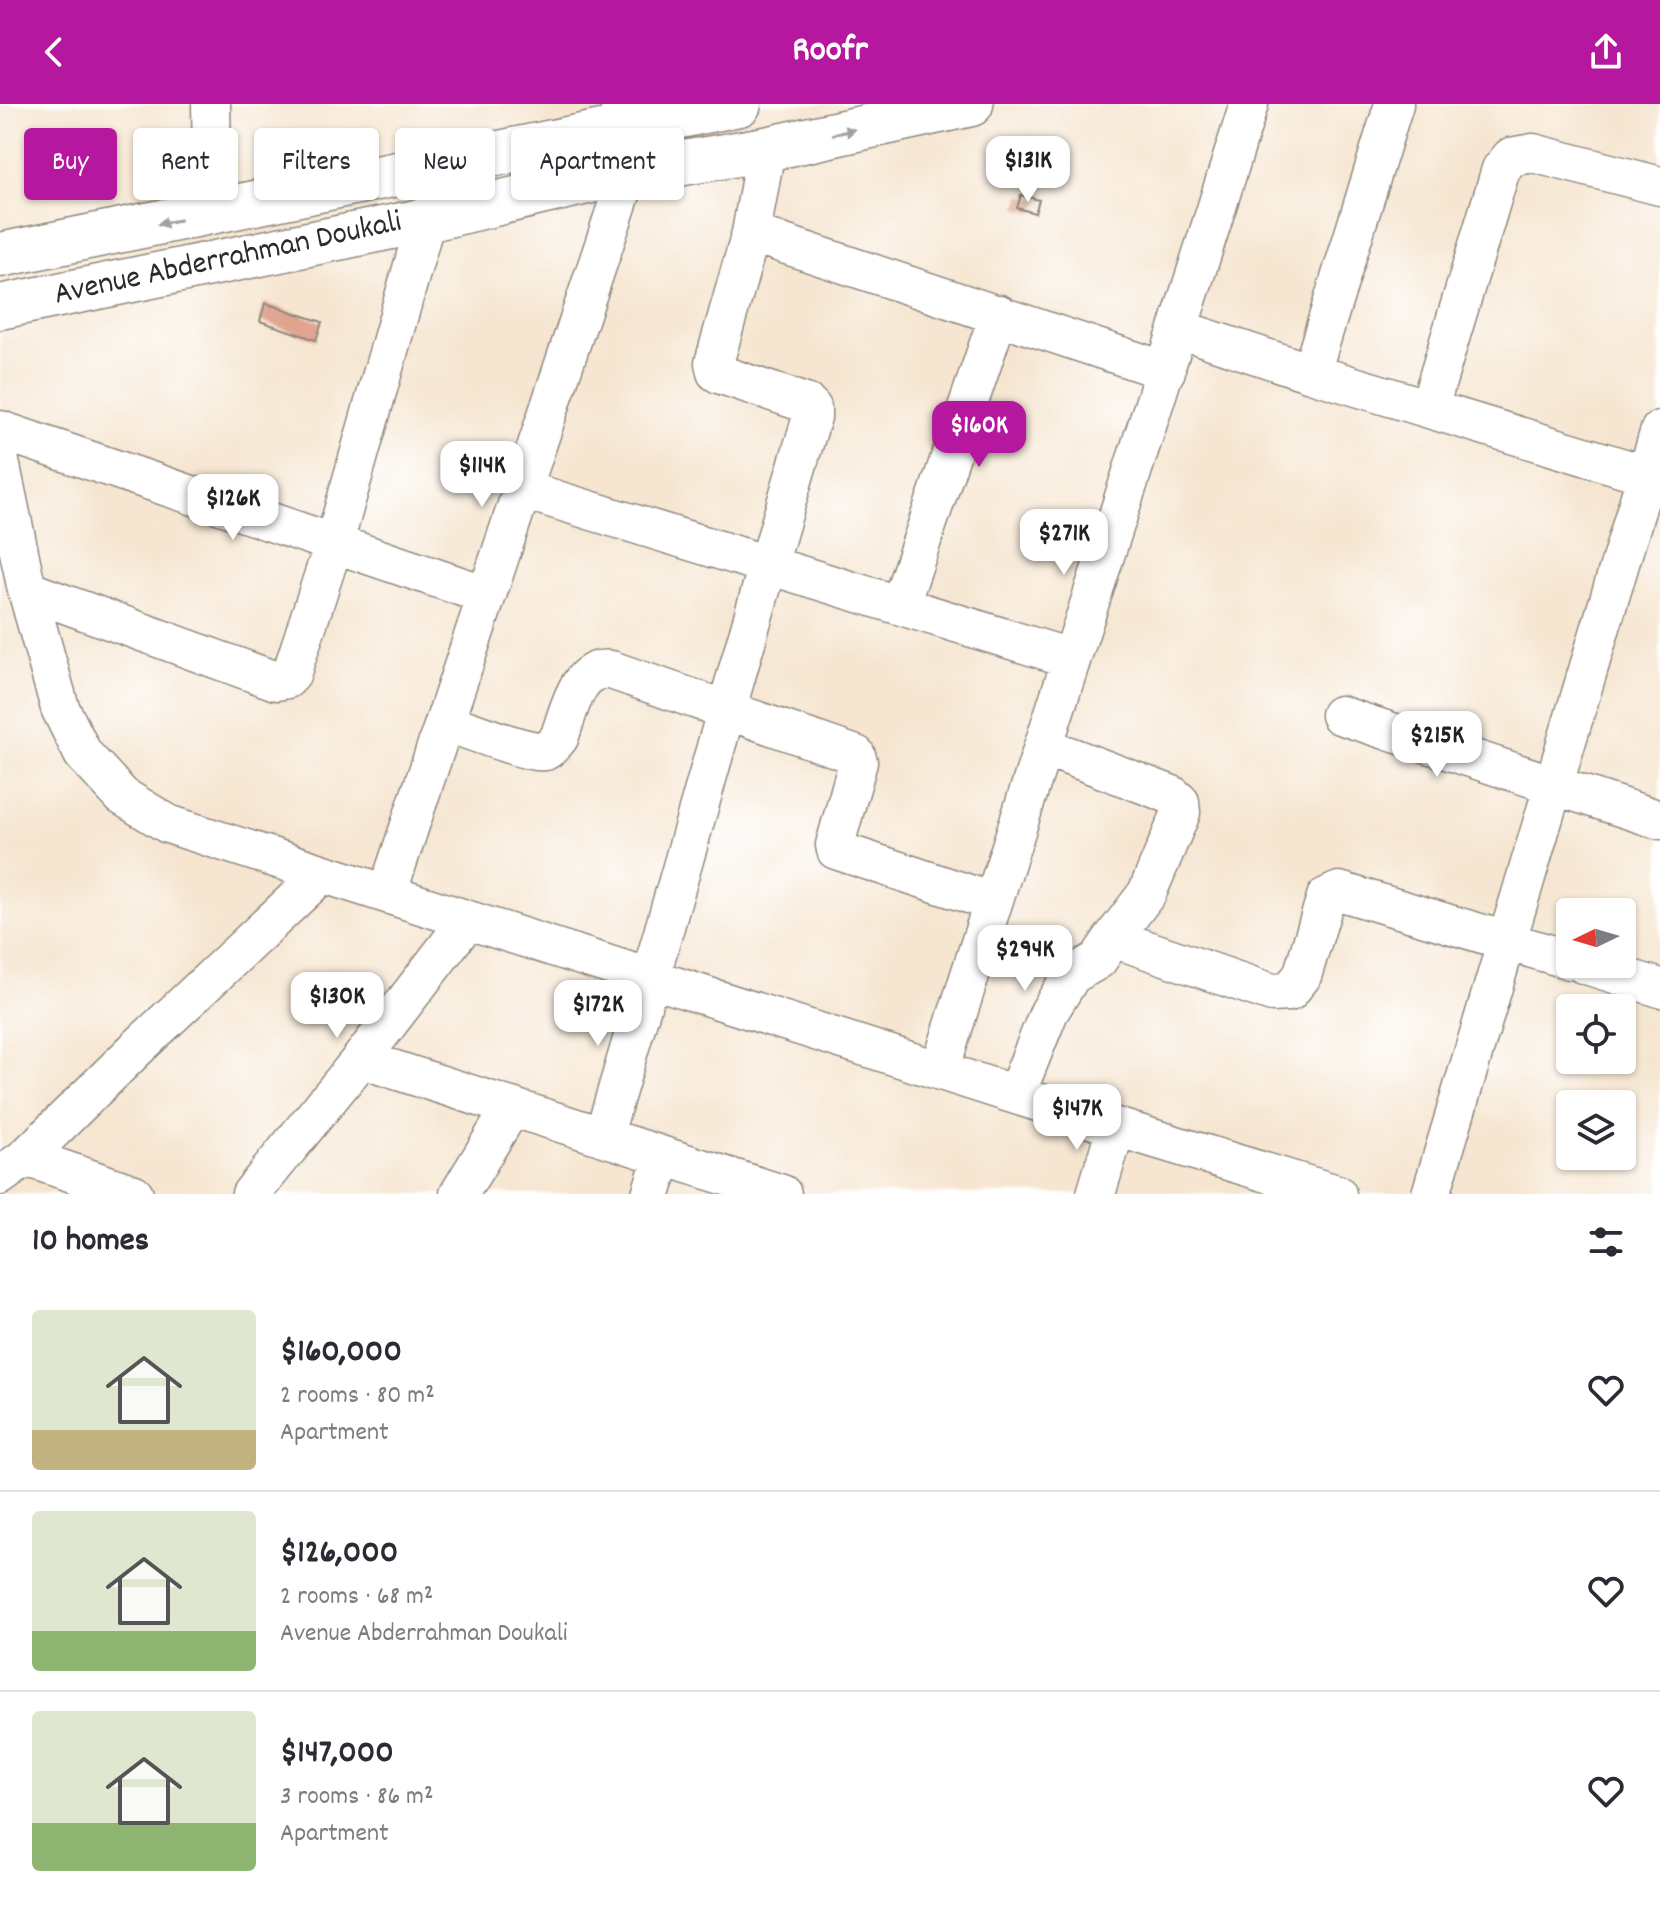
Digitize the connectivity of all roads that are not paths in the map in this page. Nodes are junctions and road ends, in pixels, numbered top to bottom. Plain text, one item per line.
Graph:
1 (211, 104) edge
2 (739, 104) edge
3 (971, 104) edge
4 (1249, 104) edge
5 (1394, 104) edge
6 (621, 117) edge
7 (766, 149) junction
8 (684, 163) edge
9 (1660, 186) edge
10 (511, 200) edge
11 (619, 200) edge
12 (213, 213) junction
13 (426, 220) junction
14 (751, 233) junction
15 (0, 255) edge
16 (0, 307) edge
17 (999, 314) junction
18 (1179, 329) junction
19 (1166, 371) junction
20 (1311, 373) junction
21 (1429, 408) junction
22 (0, 430) edge
23 (1660, 430) edge
24 (0, 462) edge
25 (1653, 476) edge
26 (521, 489) junction
27 (334, 543) junction
28 (767, 564) junction
29 (27, 590) junction
30 (486, 595) junction
31 (900, 605) junction
32 (1070, 658) junction
33 (724, 710) junction
34 (1340, 715) dead end
35 (445, 722) junction
36 (1045, 747) junction
37 (1553, 784) junction
38 (1660, 820) edge
39 (321, 875) junction
40 (387, 894) junction
41 (993, 902) junction
42 (467, 921) junction
43 (1113, 938) junction
44 (1505, 940) junction
45 (1556, 956) edge
46 (652, 978) junction
47 (1628, 978) edge
48 (1660, 988) edge
49 (361, 1059) junction
50 (940, 1070) junction
51 (1016, 1094) junction
52 (512, 1107) junction
53 (1116, 1127) junction
54 (603, 1137) junction
55 (663, 1156) junction
56 (13, 1167) edge
57 (1299, 1188) edge
58 (134, 1194) edge
59 (251, 1194) edge
60 (459, 1194) edge
61 (651, 1194) edge
62 (782, 1194) edge
63 (1096, 1194) edge
64 (1337, 1194) edge
65 (1431, 1194) edge

1 - 12 street
2 - 6 main road, Avenue Abderrahman Doukali
7 -> 3 main road, Avenue Abderrahman Doukali
4 - 18 street
5 - 20 street
6 - 12 main road, Avenue Abderrahman Doukali
7 - 8 main road, Avenue Abderrahman Doukali
7 - 14 street
9 - 21 street
10 - 13 main road, Avenue Abderrahman Doukali
11 - 26 street
12 -> 15 main road, Avenue Abderrahman Doukali
13 - 16 main road, Avenue Abderrahman Doukali
13 - 27 street
14 - 17 street
14 - 28 street
17 - 19 street
17 - 31 street
18 - 19 street
18 - 20 street
19 - 32 street
20 - 21 street
21 - 25 street
22 - 27 street
23 - 25 street
24 - 29 street
25 - 37 street
26 - 28 street
26 - 30 street
27 - 29 street
27 - 30 street
28 - 31 street
28 - 33 street
29 - 39 street
30 - 35 street
31 - 32 street
32 - 36 street
33 - 35 street
33 - 41 street
33 - 46 street
34 - 37 street
35 - 40 street
36 - 41 street
36 - 43 street
37 - 38 street
37 - 44 street
39 - 40 street
39 - 56 street
40 - 42 street
41 - 50 street
42 - 46 street
42 - 49 street
43 - 44 street
43 - 51 street
44 - 45 street
44 - 65 street
46 - 50 street
46 - 54 street
47 - 48 street
49 - 52 street
49 - 59 street
50 - 51 street
51 - 53 street
52 - 54 street
52 - 60 street
53 - 57 street
53 - 63 street
54 - 55 street
55 - 61 street
55 - 62 street
56 - 58 street
57 - 64 street

